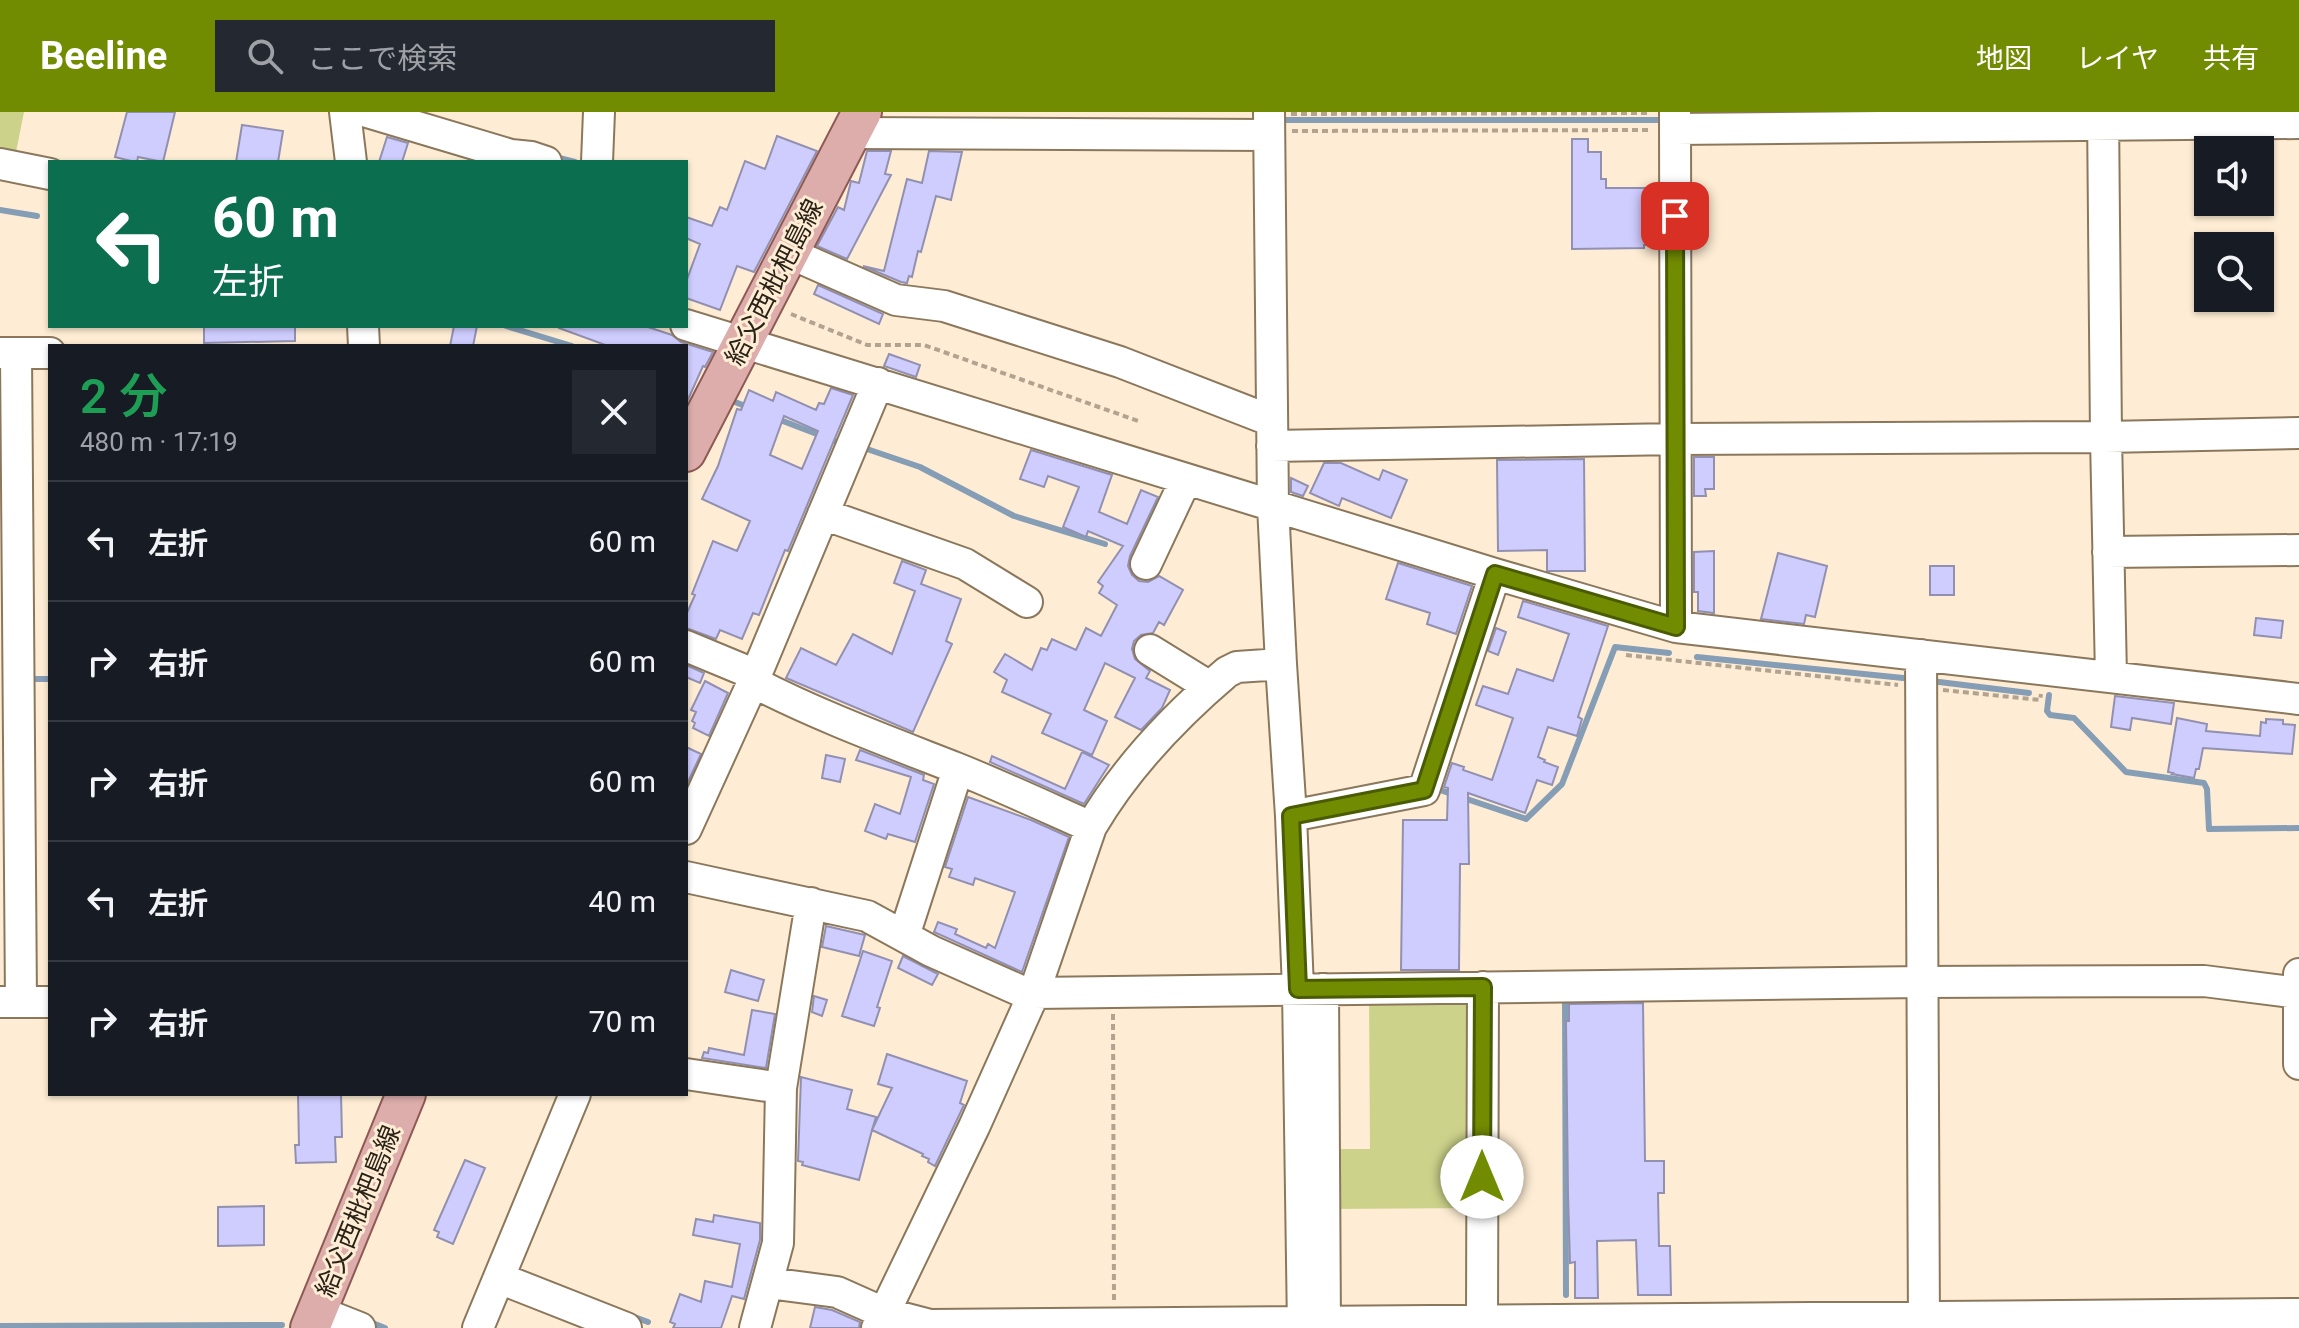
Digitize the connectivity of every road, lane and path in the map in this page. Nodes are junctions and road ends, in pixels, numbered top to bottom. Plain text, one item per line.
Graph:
1 (345, 112) edge
2 (367, 112) edge
3 (599, 112) edge
4 (1709, 112) edge
5 (1675, 118) edge
6 (2104, 118) edge
7 (856, 122) edge
8 (1269, 123) edge
9 (2299, 123) edge
10 (351, 160) edge
11 (540, 160) edge
12 (597, 160) edge
13 (0, 164) edge
14 (48, 174) edge
15 (789, 253) junction
16 (763, 302) junction
17 (688, 326) edge
18 (742, 342) junction
19 (8, 353) edge
20 (48, 353) edge
21 (878, 383) junction
22 (696, 409) edge
23 (1141, 422) dead end
24 (2299, 433) edge
25 (1272, 434) junction
26 (2106, 437) junction
27 (1676, 439) junction
28 (688, 443) edge
29 (1186, 479) junction
30 (1273, 506) junction
31 (823, 514) junction
32 (2299, 550) edge
33 (2108, 552) junction
34 (1146, 564) dead end
35 (1495, 574) junction
36 (1027, 602) dead end
37 (1676, 627) junction
38 (688, 647) edge
39 (1150, 650) dead end
40 (1626, 655) dead end
41 (1921, 655) junction
42 (1281, 664) junction
43 (2046, 669) junction
44 (2111, 676) junction
45 (754, 679) junction
46 (1210, 687) junction
47 (1921, 687) junction
48 (2299, 699) edge
49 (958, 769) junction
50 (1291, 816) junction
51 (688, 818) edge
52 (1091, 827) junction
53 (688, 877) edge
54 (811, 903) junction
55 (904, 936) junction
56 (2299, 972) edge
57 (1922, 982) junction
58 (1483, 987) junction
59 (1311, 989) junction
60 (1113, 991) junction
61 (1034, 993) junction
62 (2299, 993) edge
63 (24, 1002) edge
64 (2299, 1064) edge
65 (688, 1074) edge
66 (781, 1088) junction
67 (405, 1096) edge
68 (574, 1096) edge
69 (499, 1278) junction
70 (768, 1283) junction
71 (2299, 1297) edge
72 (1482, 1312) junction
73 (2299, 1314) edge
74 (1924, 1315) edge
75 (314, 1320) edge
76 (881, 1321) edge
77 (1316, 1321) edge
78 (1114, 1324) junction
79 (619, 1327) edge
80 (360, 1328) edge
81 (478, 1328) edge
82 (755, 1328) edge

1 - 10 street
2 - 11 street
3 - 12 street
4 - 5 street
5 - 6 street
5 - 8 path
5 - 8 path
5 - 27 street
6 - 9 street
6 - 26 street
7 - 8 street
7 - 15 main road, 給父西枇杷島線
8 - 25 street
13 - 14 street
15 - 16 main road, 給父西枇杷島線
15 - 25 street
16 - 18 main road, 給父西枇杷島線
16 - 23 path
17 - 18 street
18 - 21 street
18 - 22 main road, 給父西枇杷島線
19 - 20 street
19 - 63 street
21 - 29 street
21 - 31 street
22 - 28 main road, 給父西枇杷島線
24 - 26 street
25 - 27 street
25 - 30 street
26 - 27 street
26 - 33 street
27 - 37 street
29 - 30 street
29 - 34 street
30 - 35 street
30 - 42 street
31 - 36 street
31 - 45 street
32 - 33 street
33 - 44 street
35 - 37 street
35 - 50 street
37 - 41 street
38 - 45 street
39 - 46 street
40 - 47 path
41 - 43 street
41 - 47 street
42 - 46 street
42 - 50 street
43 - 44 street
43 - 47 path
44 - 48 street
45 - 49 street
45 - 51 street
46 - 52 street
47 - 57 street
49 - 52 street
49 - 55 street
50 - 59 street
52 - 61 street
53 - 54 street
54 - 55 street
54 - 66 street
55 - 61 street
56 - 62 street
57 - 58 street
57 - 62 street
57 - 74 street
58 - 59 street
58 - 72 street
59 - 60 street
59 - 77 street
60 - 61 street
60 - 78 path
61 - 76 street
62 - 64 street
65 - 66 street
66 - 70 street
67 - 75 main road, 給父西枇杷島線
68 - 69 street
69 - 79 street
69 - 81 street
70 - 76 street
70 - 82 street
71 - 74 street
72 - 74 street
72 - 77 street
73 - 74 street
75 - 80 street
76 - 78 street
77 - 78 street

